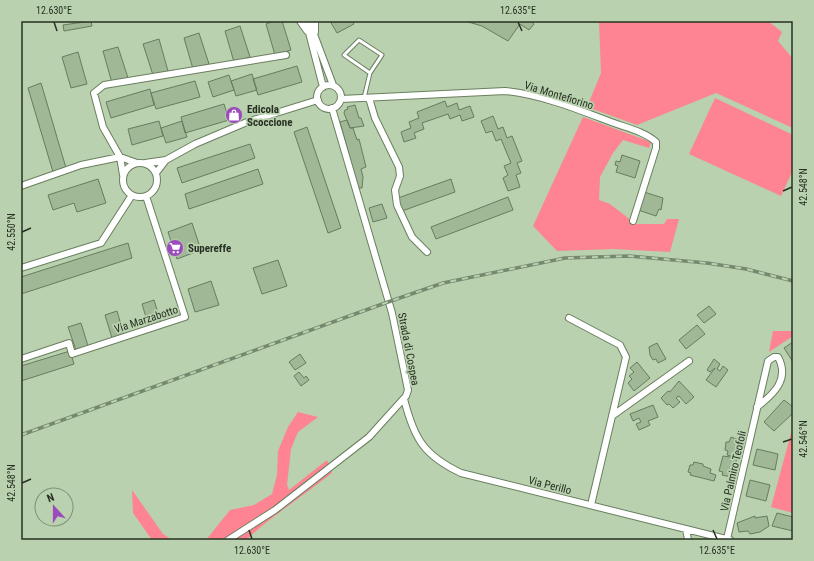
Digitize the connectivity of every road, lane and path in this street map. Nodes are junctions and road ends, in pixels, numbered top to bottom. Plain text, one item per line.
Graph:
1 (300, 21) edge
2 (306, 21) edge
3 (310, 21) edge
4 (315, 21) edge
5 (313, 36) junction
6 (286, 56) dead end
7 (370, 73) junction
8 (332, 85) junction
9 (323, 87) junction
10 (367, 98) junction
11 (341, 99) junction
12 (318, 100) junction
13 (332, 108) junction
14 (120, 156) junction
15 (166, 160) junction
16 (137, 163) junction
17 (145, 163) junction
18 (156, 173) junction
19 (123, 175) junction
20 (21, 186) edge
21 (132, 195) junction
22 (146, 196) junction
23 (633, 221) dead end
24 (427, 252) dead end
25 (21, 268) edge
26 (569, 318) dead end
27 (21, 359) edge
28 (688, 361) dead end
29 (404, 399) junction
30 (757, 407) junction
31 (612, 416) junction
32 (591, 505) junction
33 (686, 529) junction
34 (228, 540) edge
35 (688, 540) edge
36 (729, 540) edge

1 - 5 street
2 - 5 street
3 - 5 street
4 - 5 street
5 - 8 street
5 - 9 street
6 - 14 street
7 - 7 lane
7 - 10 lane
8 - 9 street
8 - 11 street
9 - 12 street
10 - 11 street, Via Montefiorino
10 - 23 street, Via Montefiorino
10 - 24 street
11 - 13 street
12 - 13 street
12 - 15 street
13 - 29 street, Strada di Cospea
14 - 16 street
14 - 19 street
14 - 20 street
15 - 17 street
15 - 18 street
16 - 17 street
16 - 19 street
17 - 18 street
18 - 22 street
19 - 21 street
21 - 22 street
21 - 25 street
22 - 27 street, Via Marzabotto
26 - 31 street
28 - 31 street
29 - 32 street, Via Perillo
29 - 34 street, Strada di Cospea
30 - 30 street, Via Palmiro Teofoli
30 - 36 street, Via Palmiro Teofoli
31 - 32 street
32 - 33 street, Via Perillo
33 - 35 street
33 - 36 street, Via Perillo

